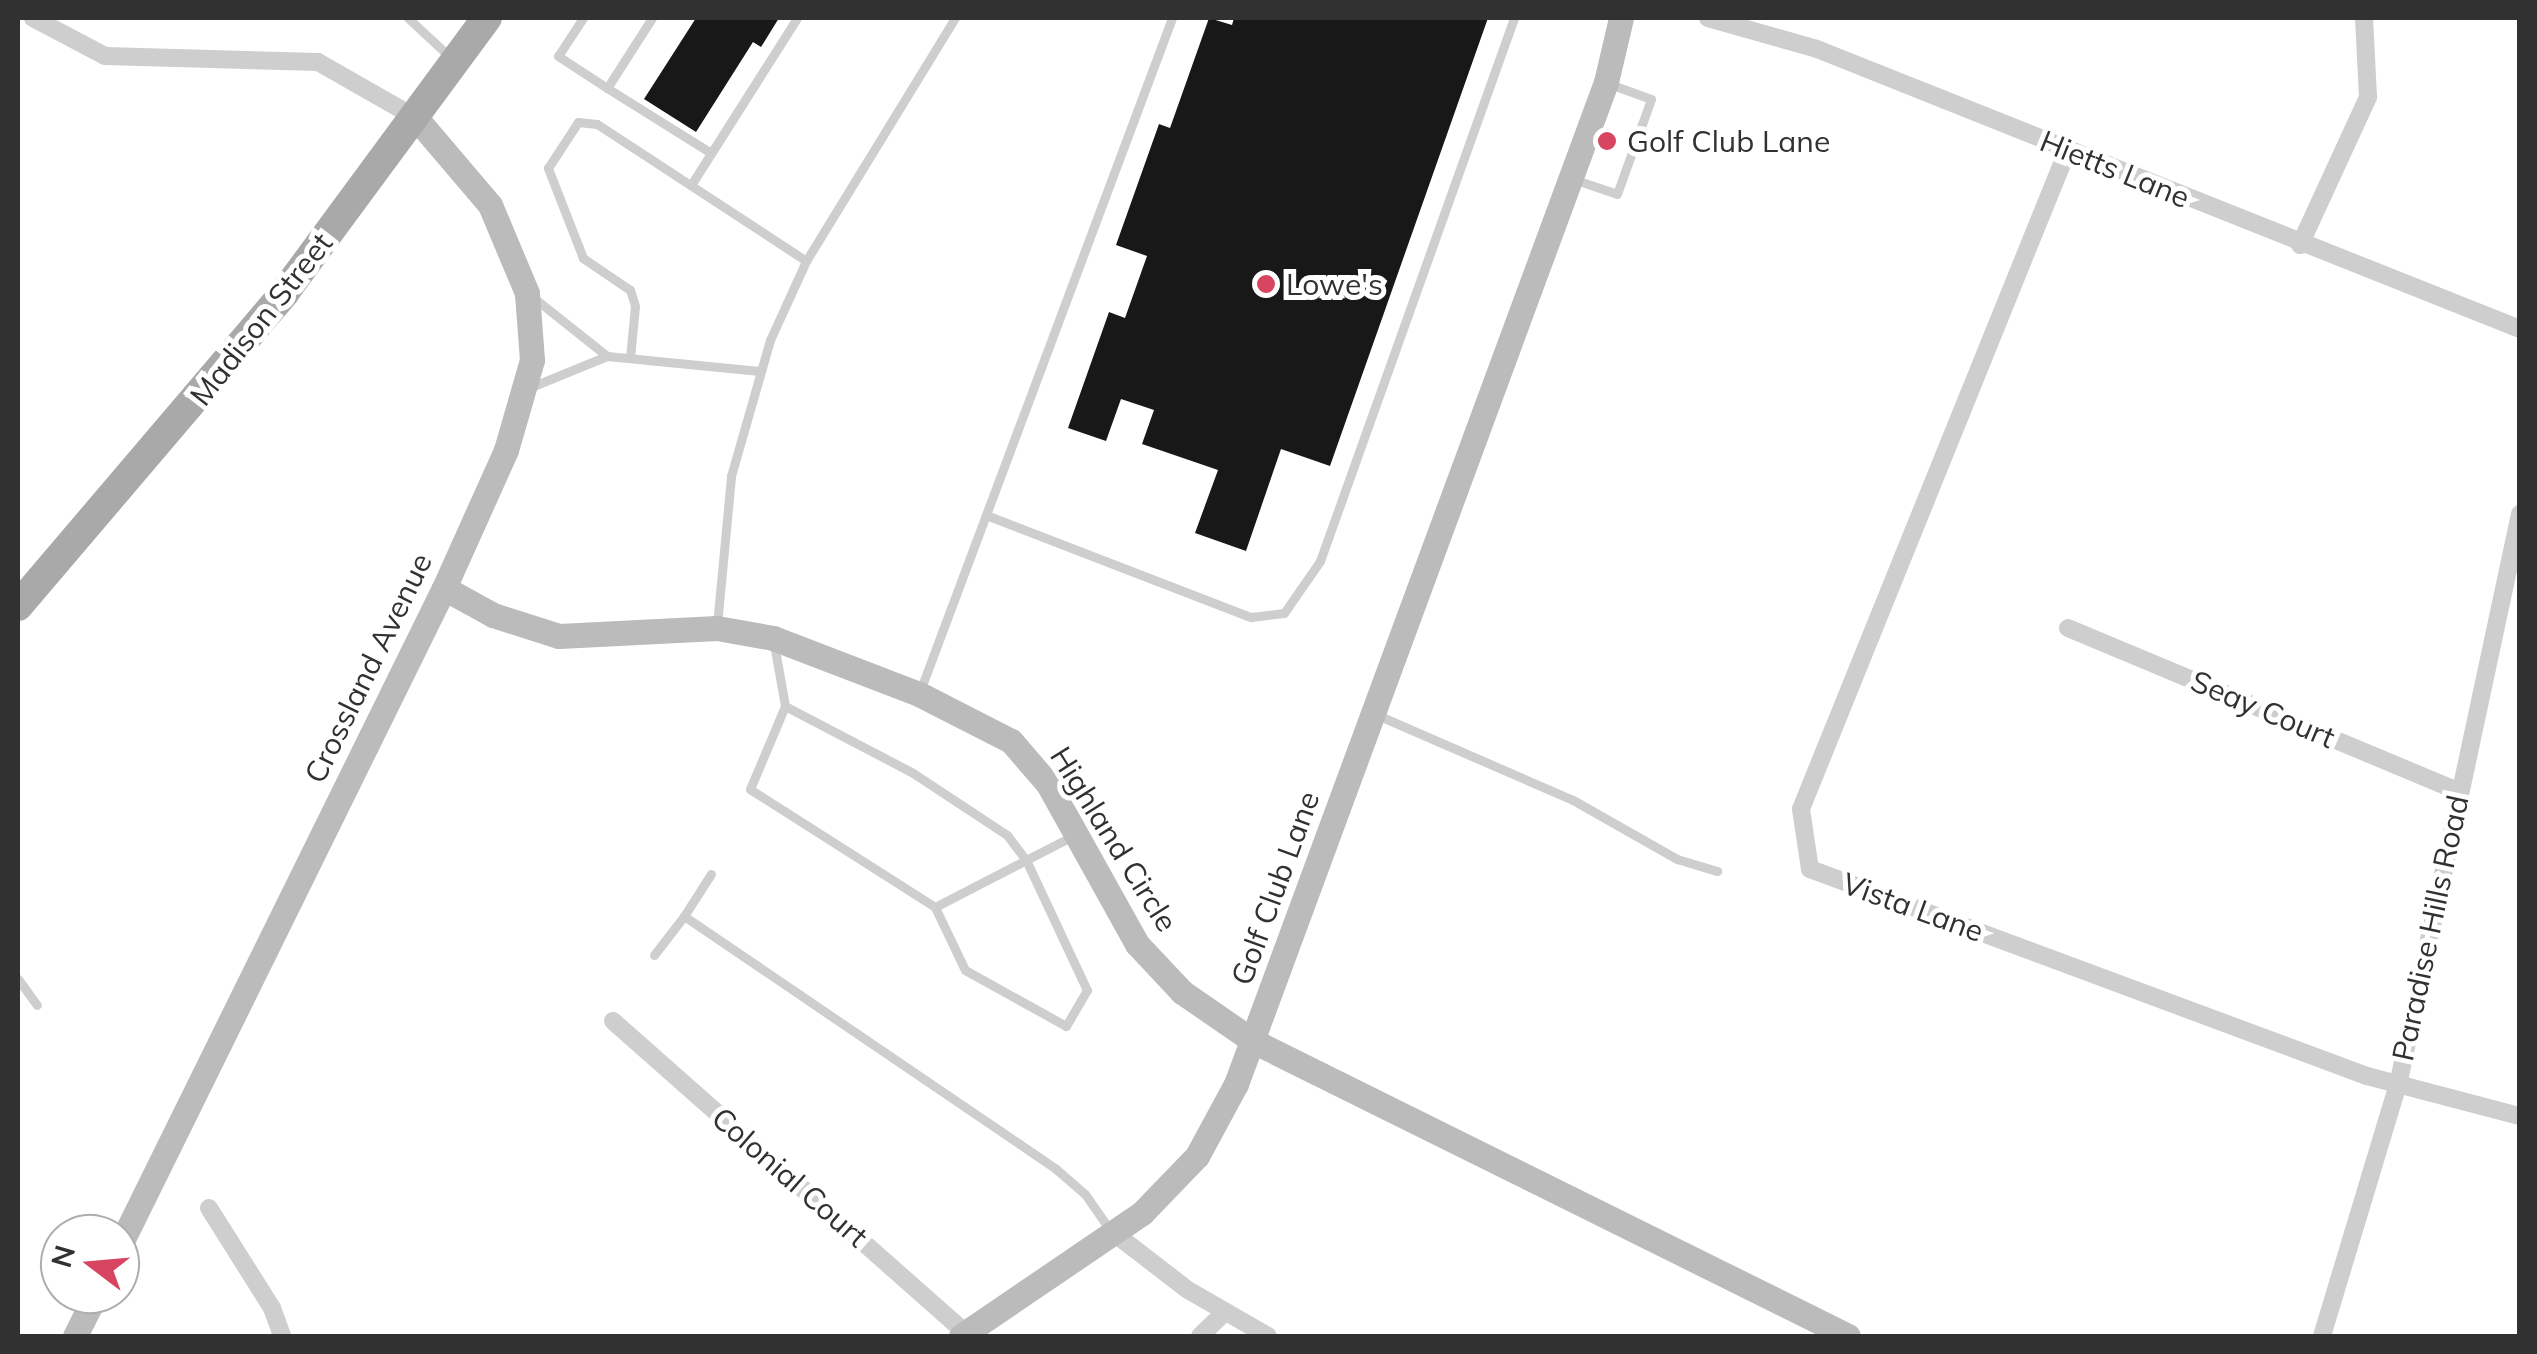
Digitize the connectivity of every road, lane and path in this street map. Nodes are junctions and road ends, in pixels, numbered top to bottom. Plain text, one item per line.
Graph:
1 (34, 18) edge
2 (408, 18) edge
3 (422, 18) edge
4 (487, 18) edge
5 (583, 18) edge
6 (652, 18) edge
7 (797, 18) edge
8 (955, 18) edge
9 (1172, 18) edge
10 (1514, 18) edge
11 (1621, 18) edge
12 (1708, 18) edge
13 (2364, 18) edge
14 (420, 29) junction
15 (456, 62) junction
16 (1606, 82) junction
17 (607, 88) junction
18 (416, 118) junction
19 (2068, 149) junction
20 (712, 153) junction
21 (1570, 178) junction
22 (691, 186) junction
23 (2300, 245) junction
24 (806, 261) junction
25 (527, 293) junction
26 (2520, 329) edge
27 (607, 356) junction
28 (630, 358) junction
29 (760, 370) junction
30 (523, 390) junction
31 (2520, 514) edge
32 (986, 516) junction
33 (444, 588) junction
34 (18, 606) edge
35 (717, 628) junction
36 (2068, 628) dead end
37 (773, 638) junction
38 (919, 694) junction
39 (784, 706) junction
40 (1374, 713) junction
41 (2458, 791) junction
42 (1076, 835) junction
43 (1026, 860) junction
44 (1717, 871) dead end
45 (712, 874) dead end
46 (935, 907) junction
47 (684, 916) junction
48 (654, 955) dead end
49 (18, 979) edge
50 (37, 1005) dead end
51 (612, 1021) dead end
52 (1253, 1041) junction
53 (2398, 1085) junction
54 (2520, 1116) edge
55 (209, 1208) dead end
56 (135, 1214) edge
57 (1110, 1230) junction
58 (1225, 1312) junction
59 (964, 1335) edge
60 (282, 1336) edge
61 (1200, 1336) edge
62 (1268, 1336) edge
63 (1848, 1336) edge
64 (2322, 1336) edge

1 - 18 street
2 - 14 lane
3 - 14 lane
4 - 15 main road, Madison Street
5 - 17 lane
6 - 17 lane
7 - 20 lane
8 - 24 lane
9 - 32 lane
10 - 32 lane
11 - 16 street, Golf Club Lane
12 - 19 street, Hietts Lane
13 - 23 street
14 - 15 lane
15 - 18 main road, Madison Street
16 - 21 street, Golf Club Lane
16 - 21 lane
17 - 20 lane
18 - 25 street, Crossland Avenue
18 - 34 main road, Madison Street
19 - 23 street, Hietts Lane
19 - 53 street, Vista Lane
20 - 22 lane
21 - 40 street, Golf Club Lane
22 - 24 lane
22 - 28 lane
23 - 26 street, Hietts Lane
24 - 29 lane
25 - 27 lane
25 - 30 street, Crossland Avenue
27 - 28 lane
27 - 30 lane
28 - 29 lane
29 - 35 lane
30 - 33 street, Crossland Avenue
31 - 41 street, Paradise Hills Road
32 - 38 lane
33 - 35 street, Highland Circle
33 - 56 street, Crossland Avenue
35 - 37 street, Highland Circle
36 - 41 street, Seay Court
37 - 38 street, Highland Circle
37 - 39 lane
38 - 42 street, Highland Circle
39 - 43 lane
39 - 46 lane
40 - 44 lane
40 - 52 street, Golf Club Lane
41 - 53 street, Paradise Hills Road
42 - 43 lane
42 - 52 street, Highland Circle
43 - 46 lane
43 - 46 lane
45 - 47 lane
47 - 48 lane
47 - 57 lane
49 - 50 lane
51 - 59 street, Colonial Court
52 - 57 street, Golf Club Lane
52 - 63 street, Highland Circle
53 - 54 street, Vista Lane
53 - 64 street, Paradise Hills Road
55 - 60 street
57 - 58 street
57 - 59 street, Golf Club Lane
58 - 61 street
58 - 62 street

